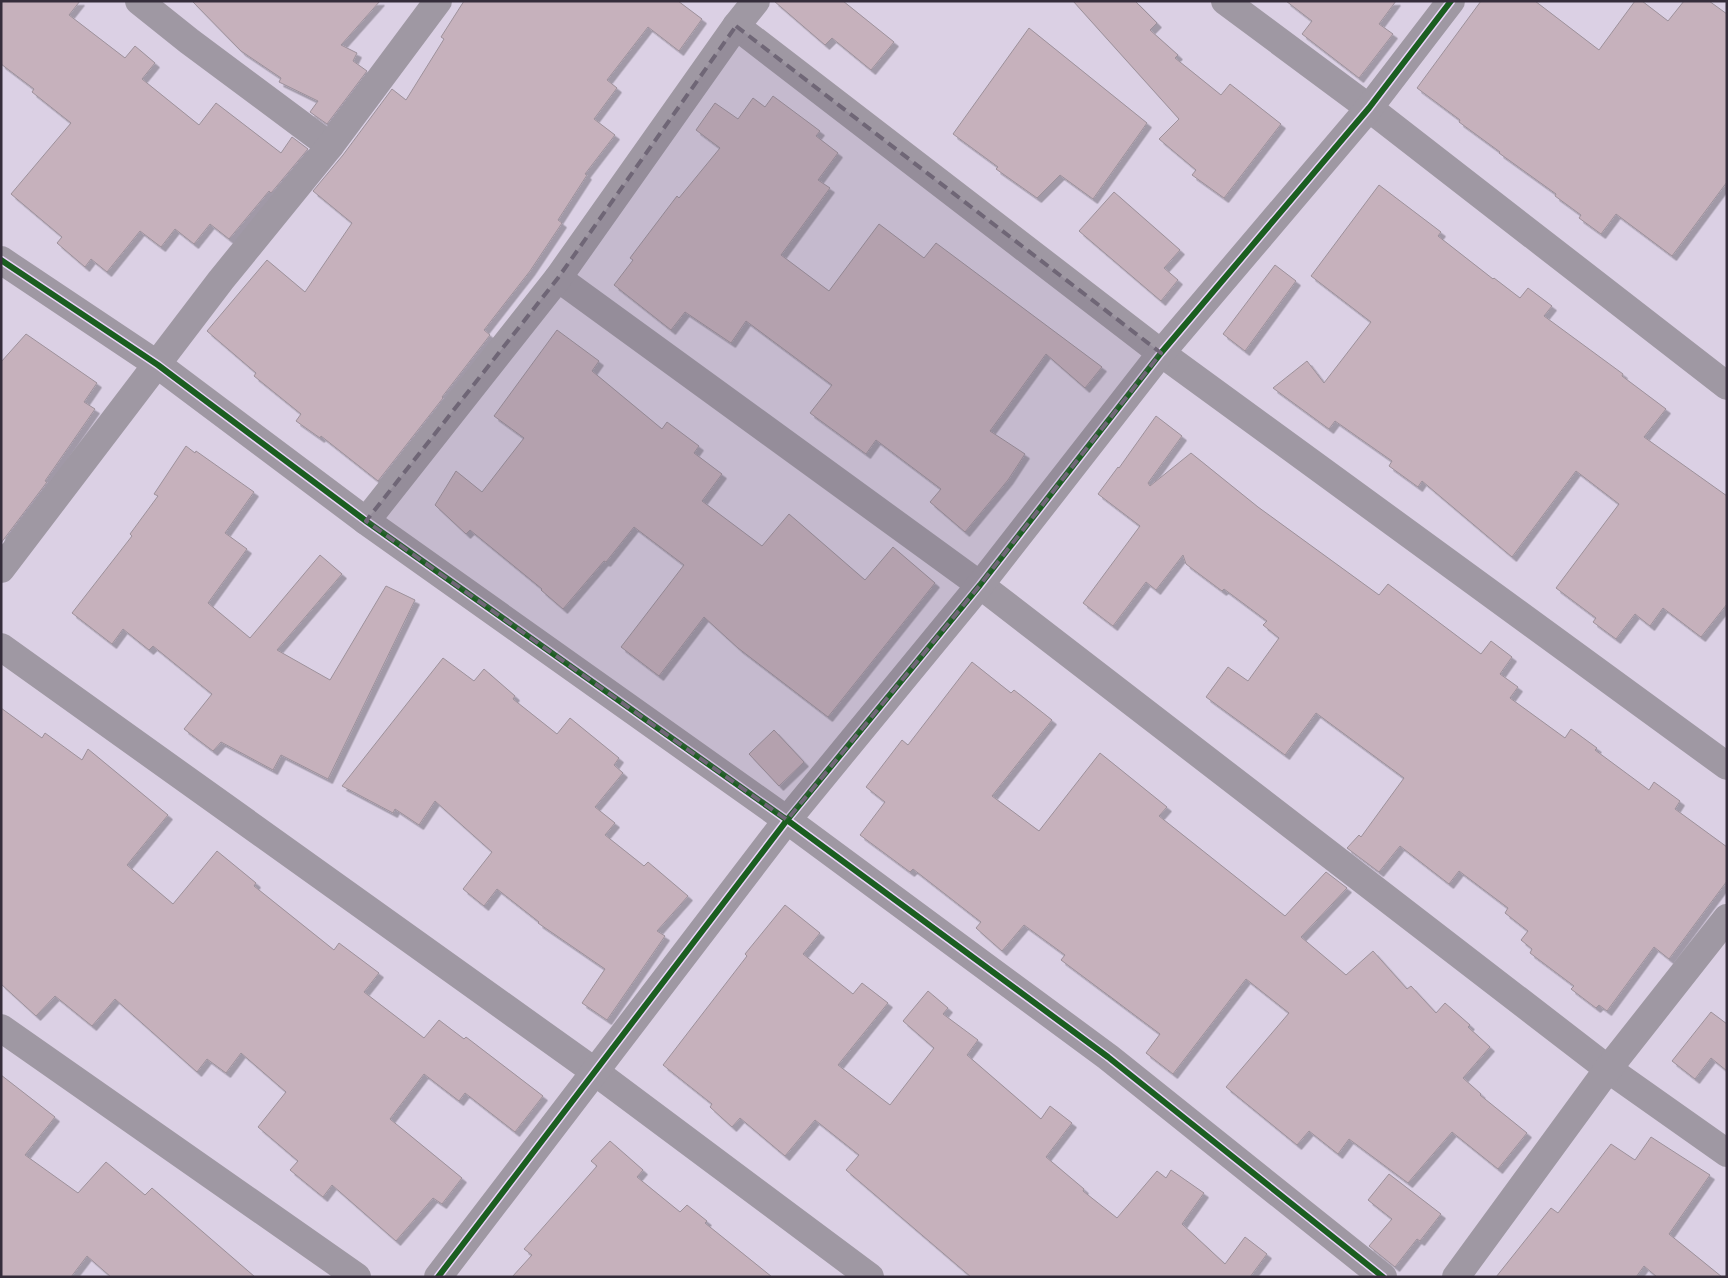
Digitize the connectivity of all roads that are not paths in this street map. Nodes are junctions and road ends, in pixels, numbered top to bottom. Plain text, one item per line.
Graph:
1 (139, 1) edge
2 (438, 1) edge
3 (756, 1) edge
4 (1225, 1) edge
5 (1451, 1) edge
6 (736, 26) junction
7 (1370, 108) junction
8 (330, 146) junction
9 (1, 260) edge
10 (558, 278) junction
11 (1161, 353) junction
12 (158, 365) junction
13 (1727, 386) edge
14 (366, 521) junction
15 (1, 569) edge
16 (980, 585) junction
17 (1, 647) edge
18 (1727, 766) edge
19 (787, 820) junction
20 (1727, 918) edge
21 (1, 1028) edge
22 (1608, 1069) junction
23 (594, 1071) junction
24 (1727, 1153) edge
25 (357, 1277) edge
26 (438, 1277) edge
27 (870, 1277) edge
28 (1383, 1277) edge
29 (1456, 1277) edge

1 - 8 street
2 - 8 street
3 - 6 street
4 - 7 street
5 - 7 street
6 - 10 street
6 - 11 street
7 - 11 street
7 - 13 street
8 - 12 street
9 - 12 street
10 - 14 street
10 - 16 street
11 - 16 street
11 - 18 street
12 - 14 street
12 - 15 street
14 - 19 street
16 - 19 street
16 - 22 street
17 - 23 street
19 - 23 street
19 - 28 street
20 - 22 street
21 - 25 street
22 - 24 street
22 - 29 street
23 - 26 street
23 - 27 street

